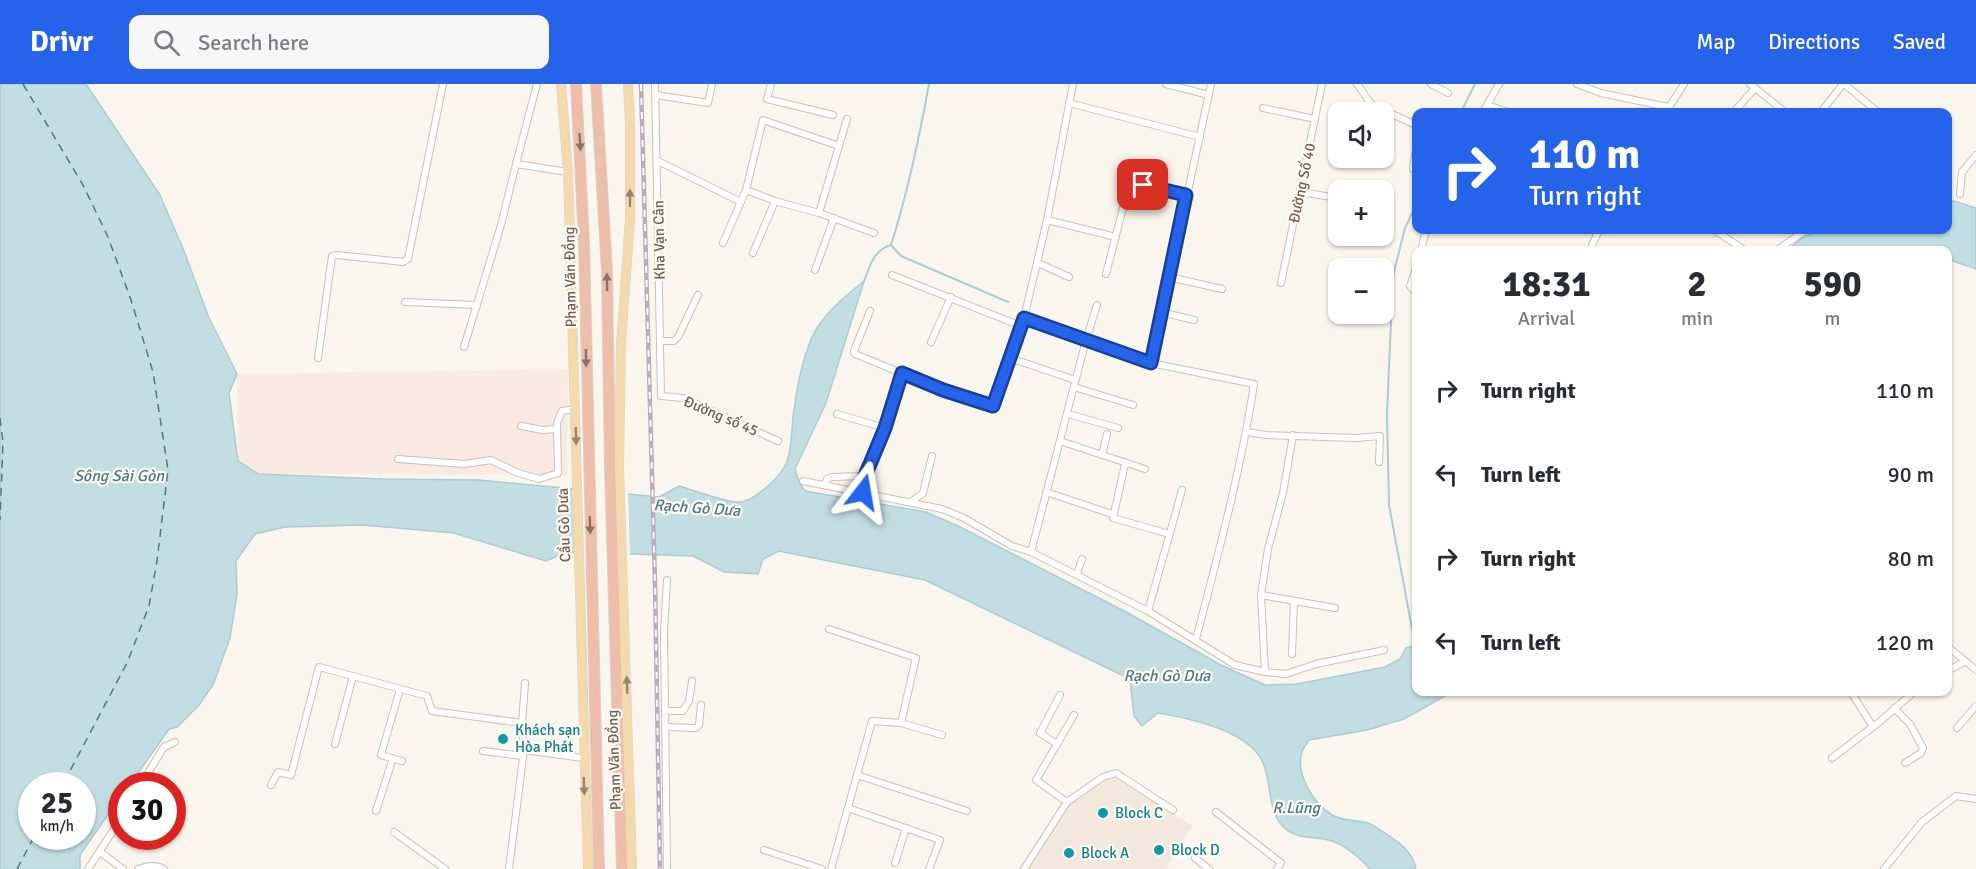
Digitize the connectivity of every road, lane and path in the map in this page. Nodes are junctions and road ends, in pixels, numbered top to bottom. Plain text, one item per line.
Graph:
1 (442, 84) edge
2 (537, 84) edge
3 (561, 84) edge
4 (576, 84) edge
5 (596, 84) edge
6 (628, 84) edge
7 (655, 84) edge
8 (712, 84) edge
9 (771, 84) edge
10 (1073, 84) edge
11 (1166, 84) edge
12 (1211, 84) edge
13 (1322, 84) edge
14 (1358, 84) edge
15 (1431, 84) edge
16 (1499, 84) edge
17 (1684, 84) edge
18 (1844, 84) edge
19 (1581, 85) edge
20 (1752, 86) edge
21 (1448, 93) dead end
22 (656, 94) junction
23 (1209, 96) junction
24 (1069, 103) junction
25 (1487, 105) junction
26 (1263, 108) dead end
27 (1485, 108) edge
28 (1496, 108) edge
29 (1659, 108) edge
30 (1668, 108) edge
31 (1737, 108) edge
32 (1780, 108) edge
33 (1824, 108) edge
34 (1873, 108) edge
35 (833, 115) dead end
36 (847, 119) dead end
37 (1315, 119) junction
38 (1412, 123) edge
39 (1200, 137) junction
40 (839, 146) junction
41 (1976, 155) edge
42 (658, 161) junction
43 (516, 164) junction
44 (568, 172) junction
45 (1143, 185) dead end
46 (746, 190) junction
47 (1300, 192) junction
48 (1960, 194) dead end
49 (1186, 195) junction
50 (1328, 196) edge
51 (775, 201) junction
52 (741, 202) junction
53 (1124, 204) dead end
54 (819, 213) junction
55 (834, 218) junction
56 (1047, 220) junction
57 (874, 233) dead end
58 (1720, 234) edge
59 (1800, 234) edge
60 (1116, 237) junction
61 (723, 243) dead end
62 (1738, 246) edge
63 (1783, 246) edge
64 (753, 253) dead end
65 (1038, 263) junction
66 (815, 270) dead end
67 (892, 274) dead end
68 (1106, 274) dead end
69 (1069, 277) dead end
70 (1168, 277) junction
71 (1281, 283) dead end
72 (1222, 289) dead end
73 (698, 295) dead end
74 (951, 297) junction
75 (405, 302) dead end
76 (477, 305) junction
77 (1097, 305) dead end
78 (870, 311) dead end
79 (1161, 312) junction
80 (1024, 318) junction
81 (1194, 320) dead end
82 (1021, 326) junction
83 (1086, 340) junction
84 (662, 341) junction
85 (931, 342) dead end
86 (465, 347) dead end
87 (318, 358) dead end
88 (1010, 358) junction
89 (1151, 363) junction
90 (902, 373) junction
91 (1075, 384) junction
92 (662, 396) joint
93 (620, 403) junction
94 (1133, 405) dead end
95 (575, 409) junction
96 (837, 414) dead end
97 (1068, 414) junction
98 (521, 426) dead end
99 (885, 428) junction
100 (1118, 428) dead end
101 (557, 429) junction
102 (1246, 432) junction
103 (1107, 434) dead end
104 (1293, 435) junction
105 (778, 441) dead end
106 (1060, 441) junction
107 (610, 446) junction
108 (1102, 455) junction
109 (932, 456) dead end
110 (398, 459) dead end
111 (1379, 462) dead end
112 (1125, 464) junction
113 (614, 468) junction
114 (577, 469) joint
115 (589, 469) joint
116 (1144, 469) dead end
117 (865, 476) junction
118 (803, 481) dead end
119 (825, 485) junction
120 (1182, 490) dead end
121 (863, 492) junction
122 (1046, 492) junction
123 (911, 501) junction
124 (1112, 514) junction
125 (1166, 533) dead end
126 (1031, 552) junction
127 (1082, 559) dead end
128 (1077, 574) junction
129 (619, 579) junction
130 (586, 580) junction
131 (667, 580) dead end
132 (1261, 595) junction
133 (1294, 601) junction
134 (1335, 608) dead end
135 (1148, 611) junction
136 (829, 629) dead end
137 (1196, 639) junction
138 (1384, 650) dead end
139 (1952, 650) edge
140 (1292, 654) dead end
141 (1965, 662) junction
142 (1952, 668) edge
143 (1976, 670) edge
144 (1265, 672) junction
145 (353, 676) junction
146 (692, 681) dead end
147 (525, 683) dead end
148 (400, 689) junction
149 (1060, 695) dead end
150 (1854, 696) edge
151 (1903, 696) edge
152 (1909, 696) edge
153 (1905, 699) junction
154 (701, 705) dead end
155 (1976, 706) edge
156 (1894, 708) junction
157 (665, 711) junction
158 (1074, 715) dead end
159 (522, 723) junction
160 (901, 723) junction
161 (1873, 726) junction
162 (665, 727) junction
163 (1958, 728) dead end
164 (942, 735) dead end
165 (175, 742) dead end
166 (335, 744) dead end
167 (1058, 744) junction
168 (483, 752) dead end
169 (523, 753) junction
170 (393, 758) junction
171 (583, 758) junction
172 (1832, 758) dead end
173 (402, 761) dead end
174 (1905, 763) dead end
175 (149, 772) edge
176 (857, 775) junction
177 (271, 784) dead end
178 (1976, 799) edge
179 (1067, 802) junction
180 (848, 808) junction
181 (1173, 810) dead end
182 (376, 811) dead end
183 (967, 811) dead end
184 (1216, 812) dead end
185 (906, 828) junction
186 (394, 832) dead end
187 (108, 839) edge
188 (764, 850) dead end
189 (100, 852) junction
190 (1195, 858) dead end
191 (895, 863) dead end
192 (88, 869) edge
193 (123, 869) edge
194 (138, 869) edge
195 (164, 869) edge
196 (445, 869) edge
197 (509, 869) edge
198 (588, 869) edge
199 (599, 869) edge
200 (622, 869) edge
201 (632, 869) edge
202 (667, 869) edge
203 (822, 869) edge
204 (831, 869) edge
205 (929, 869) edge
206 (1024, 869) edge
207 (1209, 869) edge
208 (1277, 869) edge
209 (1884, 869) edge

1 - 87 street
2 - 43 street
3 - 44 main road, Phạm Văn Đồng
4 -> 115 highway, Phạm Văn Đồng
107 -> 5 highway
93 -> 6 main road
7 - 22 street, Kha Vạn Cân
8 - 22 street
9 - 35 street
10 - 24 street
11 - 23 street
12 - 23 street
13 - 37 street, Đường Số 40
14 - 38 street
15 - 21 street
16 - 25 street
17 - 30 street
18 - 33 street
18 - 34 street
19 - 29 street
20 - 31 street
20 - 32 street
22 - 42 street, Kha Vạn Cân
23 - 39 street
24 - 39 street
24 - 56 street
25 - 27 street
25 - 28 street
26 - 37 street
36 - 40 street
37 - 47 street, Đường Số 40
39 - 49 street
40 - 46 street
40 - 54 street
41 - 48 street
42 - 52 street
42 - 84 street, Kha Vạn Cân
43 - 44 street
43 - 76 street
44 - 95 main road, Phạm Văn Đồng
45 - 49 street
46 - 51 street
46 - 52 street
47 - 50 street
47 - 71 street, Đường Số 40
49 - 70 street
51 - 54 street
51 - 64 street
52 - 61 street
53 - 60 street
54 - 55 street
55 - 57 street
55 - 66 street
56 - 60 street
56 - 65 street
58 - 62 street
59 - 63 street
60 - 68 street
65 - 69 street
65 - 80 street
67 - 74 street
70 - 72 street
70 - 79 street
73 - 84 street
74 - 82 street
74 - 85 street
75 - 76 street
76 - 86 street
77 - 83 street
78 - 90 street
79 - 81 street
79 - 89 street
80 - 82 street
80 - 83 street
82 - 88 street
83 - 89 street
83 - 91 street
84 - 92 street, Kha Vạn Cân
88 - 90 street
88 - 91 street
89 - 102 street
90 - 99 street
91 - 94 street
91 - 97 street
92 - 105 street, Đường số 45
93 - 107 main road
93 - 113 main road
95 - 101 street
95 -> 114 main road, Phạm Văn Đồng
96 - 99 street
97 - 100 street
97 - 106 street
98 - 101 street
99 - 117 street
101 - 110 street
102 - 104 street
102 - 137 street
103 - 108 street
104 - 111 street
104 - 132 street
106 - 108 street
106 - 122 street
107 - 113 highway
108 - 112 street
109 - 123 street
112 - 116 street
112 - 124 street
113 - 129 highway
114 - 130 main road, Cầu Gò Dưa
115 -> 130 highway, Cầu Gò Dưa
117 - 119 street
117 - 121 street
118 - 119 street
119 - 121 street
120 - 135 street
121 - 123 street
122 - 124 street
122 - 126 street
123 - 126 street
124 - 125 street
126 - 128 street
127 - 128 street
128 - 135 street
129 - 200 highway, Phạm Văn Đồng
201 -> 129 main road, Phạm Văn Đồng
130 - 171 main road, Phạm Văn Đồng
130 - 199 highway, Phạm Văn Đồng
131 - 157 street
132 - 133 street
132 - 144 street
133 - 134 street
133 - 140 street
135 - 137 street
136 - 160 street
137 - 144 street
138 - 144 street
139 - 141 street
141 - 142 street
141 - 143 street
145 - 148 street
145 - 166 street
145 - 177 street
146 - 157 street
147 - 159 street
148 - 159 street
148 - 170 street
149 - 167 street
150 - 161 street
151 - 153 street
152 - 153 street
153 - 156 street
154 - 162 street
155 - 163 street
156 - 161 street
156 - 174 street
157 - 162 street
158 - 167 street
159 - 169 street
160 - 164 street
160 - 176 street
161 - 172 street
162 - 202 street
165 - 175 street
167 - 179 street
168 - 169 street
169 - 171 street
169 - 197 street
170 - 173 street
170 - 182 street
171 -> 198 main road, Phạm Văn Đồng
176 - 180 street
176 - 183 street
178 - 209 street
179 - 181 street
179 - 206 street
180 - 185 street
180 - 204 street
184 - 208 street
185 - 191 street
185 - 205 street
186 - 196 street
187 - 189 street
188 - 203 street
189 - 192 street
189 - 193 street
190 - 207 street
194 - 195 street

